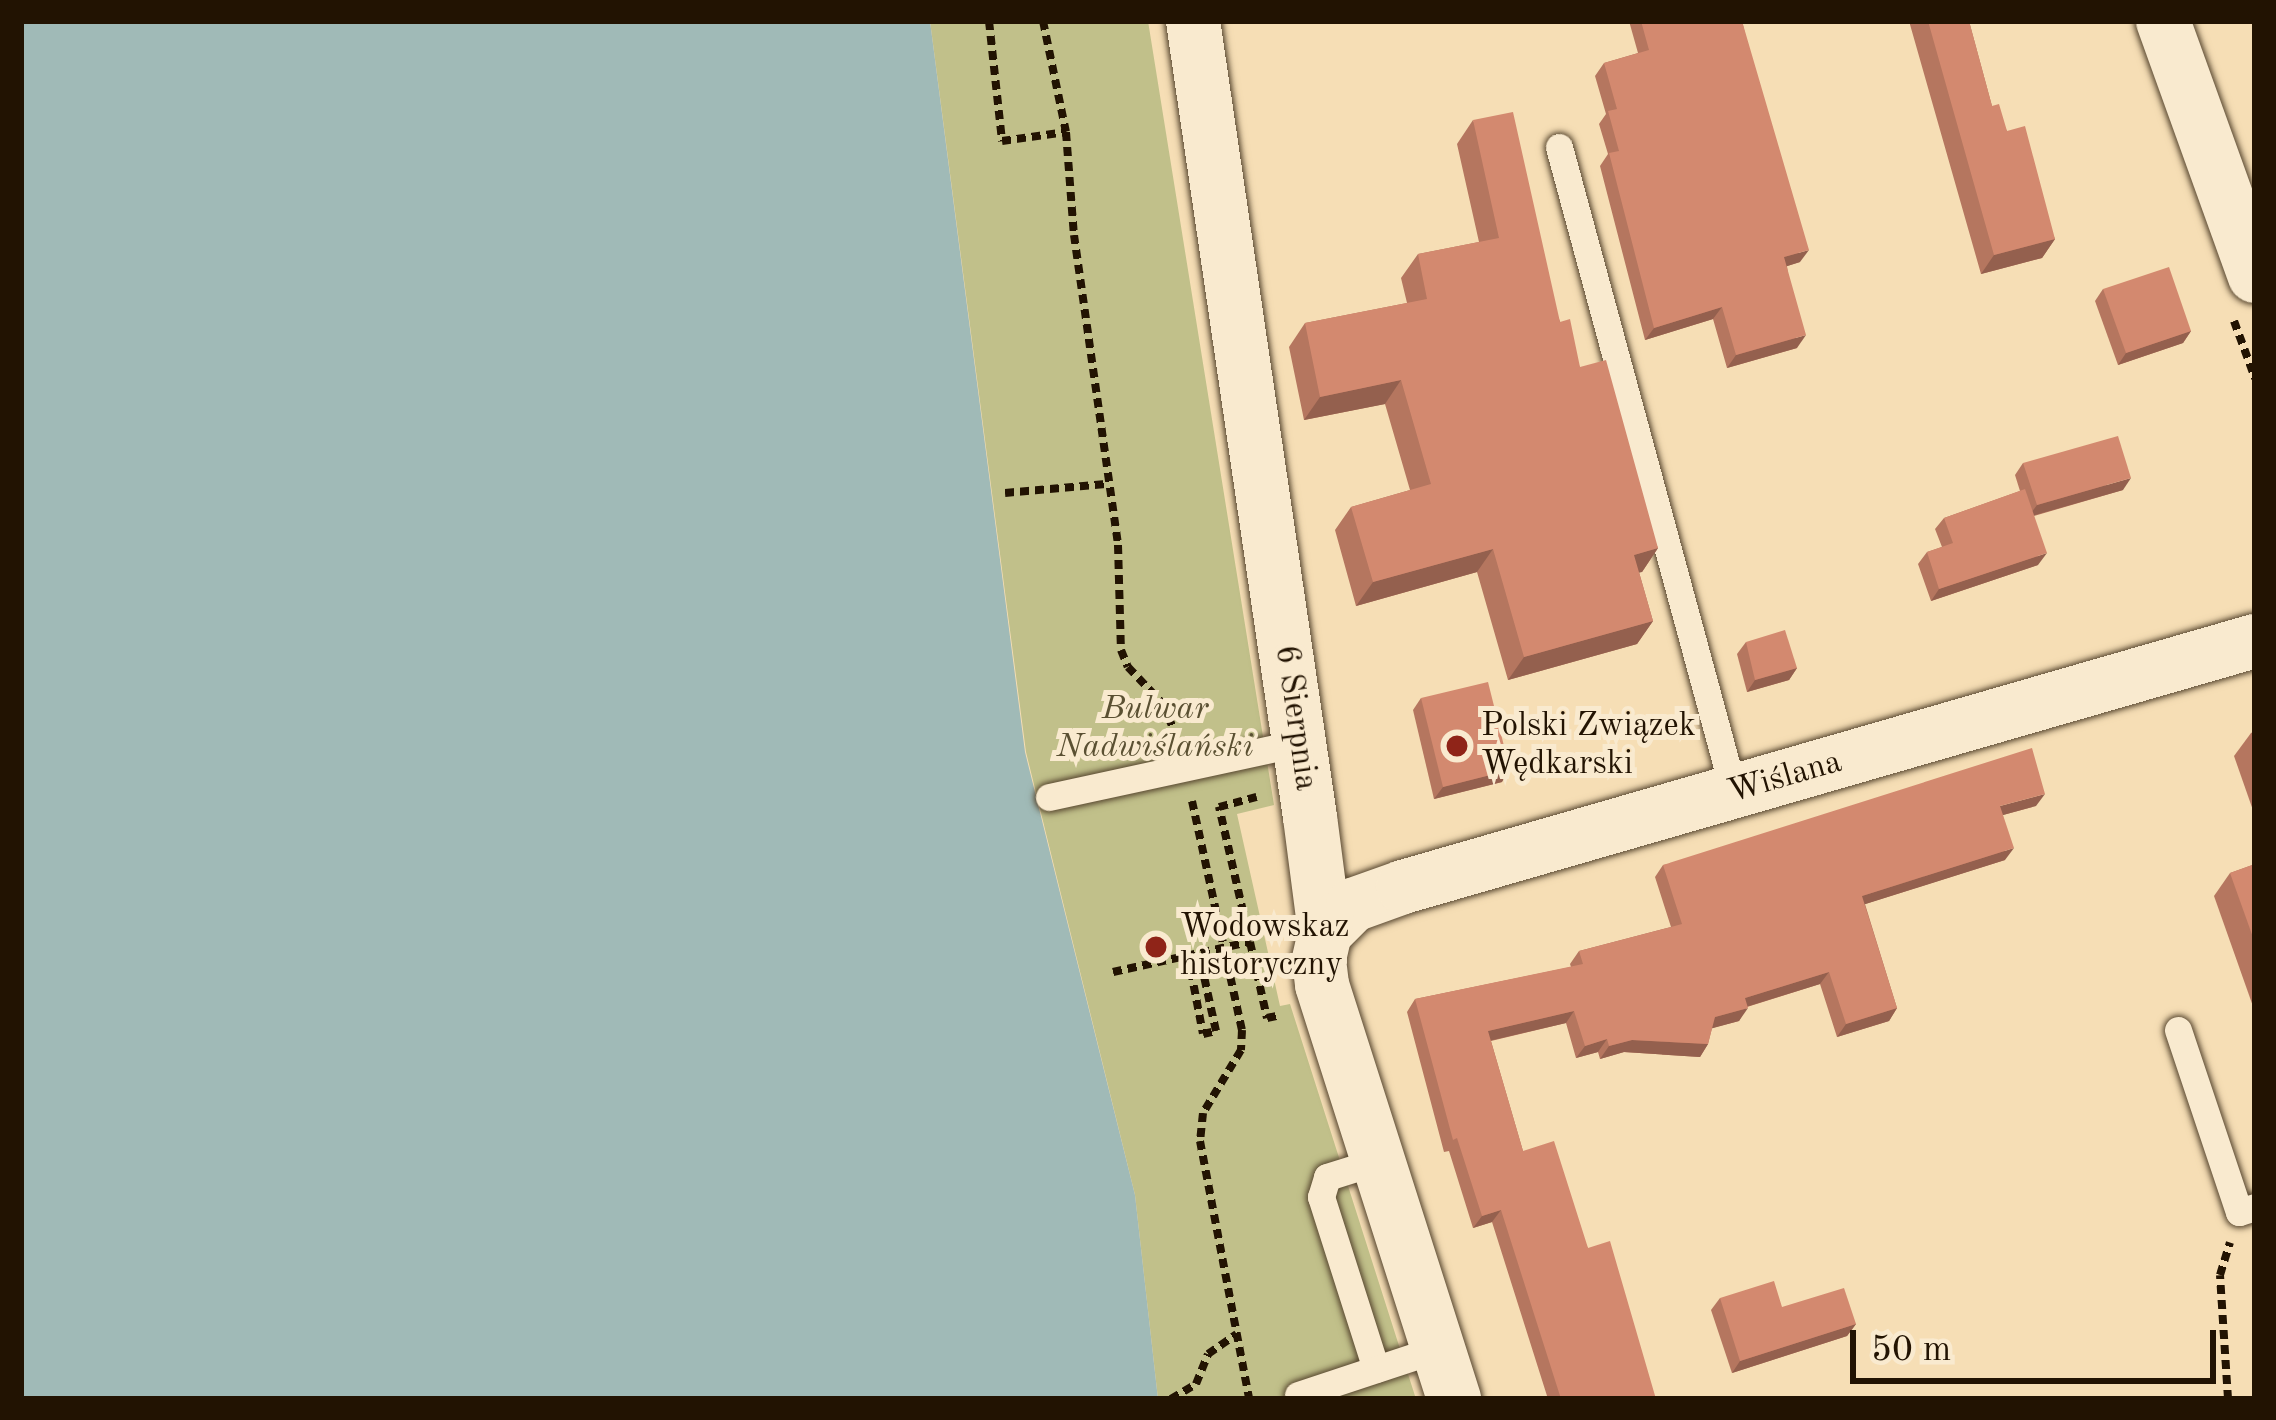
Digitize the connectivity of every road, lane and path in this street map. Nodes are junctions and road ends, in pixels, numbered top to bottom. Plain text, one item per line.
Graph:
1 (989, 21) edge
2 (1043, 21) edge
3 (1193, 21) edge
4 (2163, 21) edge
5 (1066, 132) junction
6 (1559, 147) dead end
7 (2255, 276) edge
8 (1106, 484) junction
9 (1004, 493) dead end
10 (2255, 641) edge
11 (1299, 743) junction
12 (1184, 767) junction
13 (1276, 792) dead end
14 (1734, 793) junction
15 (1049, 796) dead end
16 (1325, 933) junction
17 (1250, 942) junction
18 (1224, 948) junction
19 (1188, 956) junction
20 (1228, 966) junction
21 (1113, 972) dead end
22 (1265, 1011) dead end
23 (2178, 1030) dead end
24 (1378, 1161) junction
25 (2247, 1210) edge
26 (1237, 1334) junction
27 (1376, 1369) junction
28 (1446, 1374) edge
29 (1298, 1395) dead end
30 (1171, 1399) edge
31 (1250, 1399) edge
32 (2228, 1399) edge

1 - 5 path
2 - 5 path
3 - 11 street, 6 Sierpnia
4 - 7 street
5 - 8 path
6 - 14 lane
8 - 9 path
8 - 12 path
10 - 14 street, Wiślana
11 - 12 lane
11 - 16 street, 6 Sierpnia
12 - 15 lane
12 - 18 path
13 - 17 path
14 - 16 street, Wiślana
16 - 24 street, 6 Sierpnia
17 - 18 path
17 - 22 path
18 - 19 path
18 - 20 path
19 - 20 path
19 - 21 path
20 - 26 path
23 - 25 lane
24 - 27 lane
24 - 28 street, 6 Sierpnia
25 - 32 path
26 - 30 path
26 - 31 path
27 - 28 lane
27 - 29 lane

